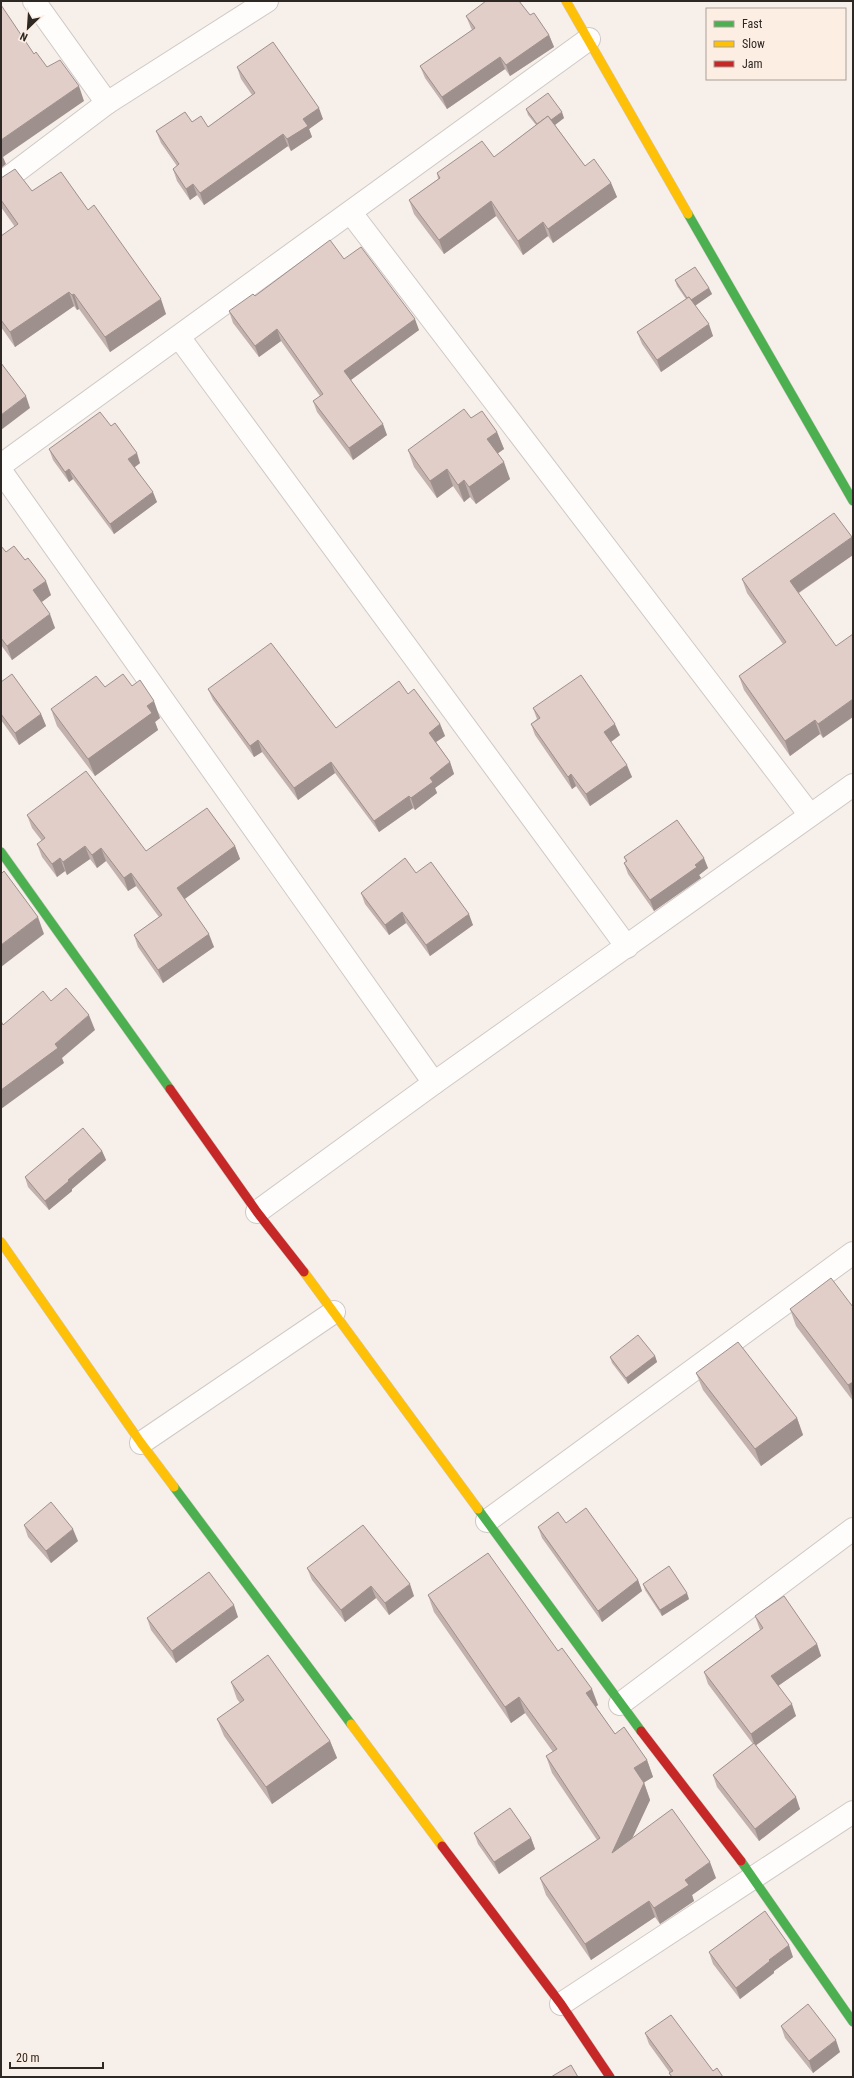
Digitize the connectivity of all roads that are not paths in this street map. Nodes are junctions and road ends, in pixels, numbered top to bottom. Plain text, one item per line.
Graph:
1 (34, 1) edge
2 (267, 1) edge
3 (566, 1) edge
4 (589, 39) junction
5 (107, 103) junction
6 (1, 183) edge
7 (351, 213) junction
8 (179, 337) junction
9 (1, 465) edge
10 (1, 471) edge
11 (853, 501) edge
12 (853, 785) edge
13 (810, 815) junction
14 (1, 852) edge
15 (627, 948) junction
16 (434, 1083) junction
17 (257, 1212) junction
18 (1, 1242) edge
19 (853, 1253) edge
20 (334, 1312) junction
21 (141, 1443) junction
22 (487, 1520) junction
23 (853, 1529) edge
24 (620, 1704) junction
25 (853, 1812) edge
26 (754, 1878) junction
27 (561, 2004) junction
28 (853, 2022) edge
29 (610, 2077) edge

1 - 5 street
2 - 5 street
3 - 4 street
4 - 7 street
4 - 11 street
5 - 6 street
7 - 8 street
7 - 13 street
8 - 9 street
8 - 15 street
10 - 16 street
12 - 13 street
13 - 15 street
14 - 17 street
15 - 16 street
16 - 17 street
17 - 20 street
18 - 21 street
19 - 22 street
20 - 21 street
20 - 22 street
21 - 27 street
22 - 24 street
23 - 24 street
24 - 26 street
25 - 26 street
26 - 27 street
26 - 28 street
27 - 29 street

